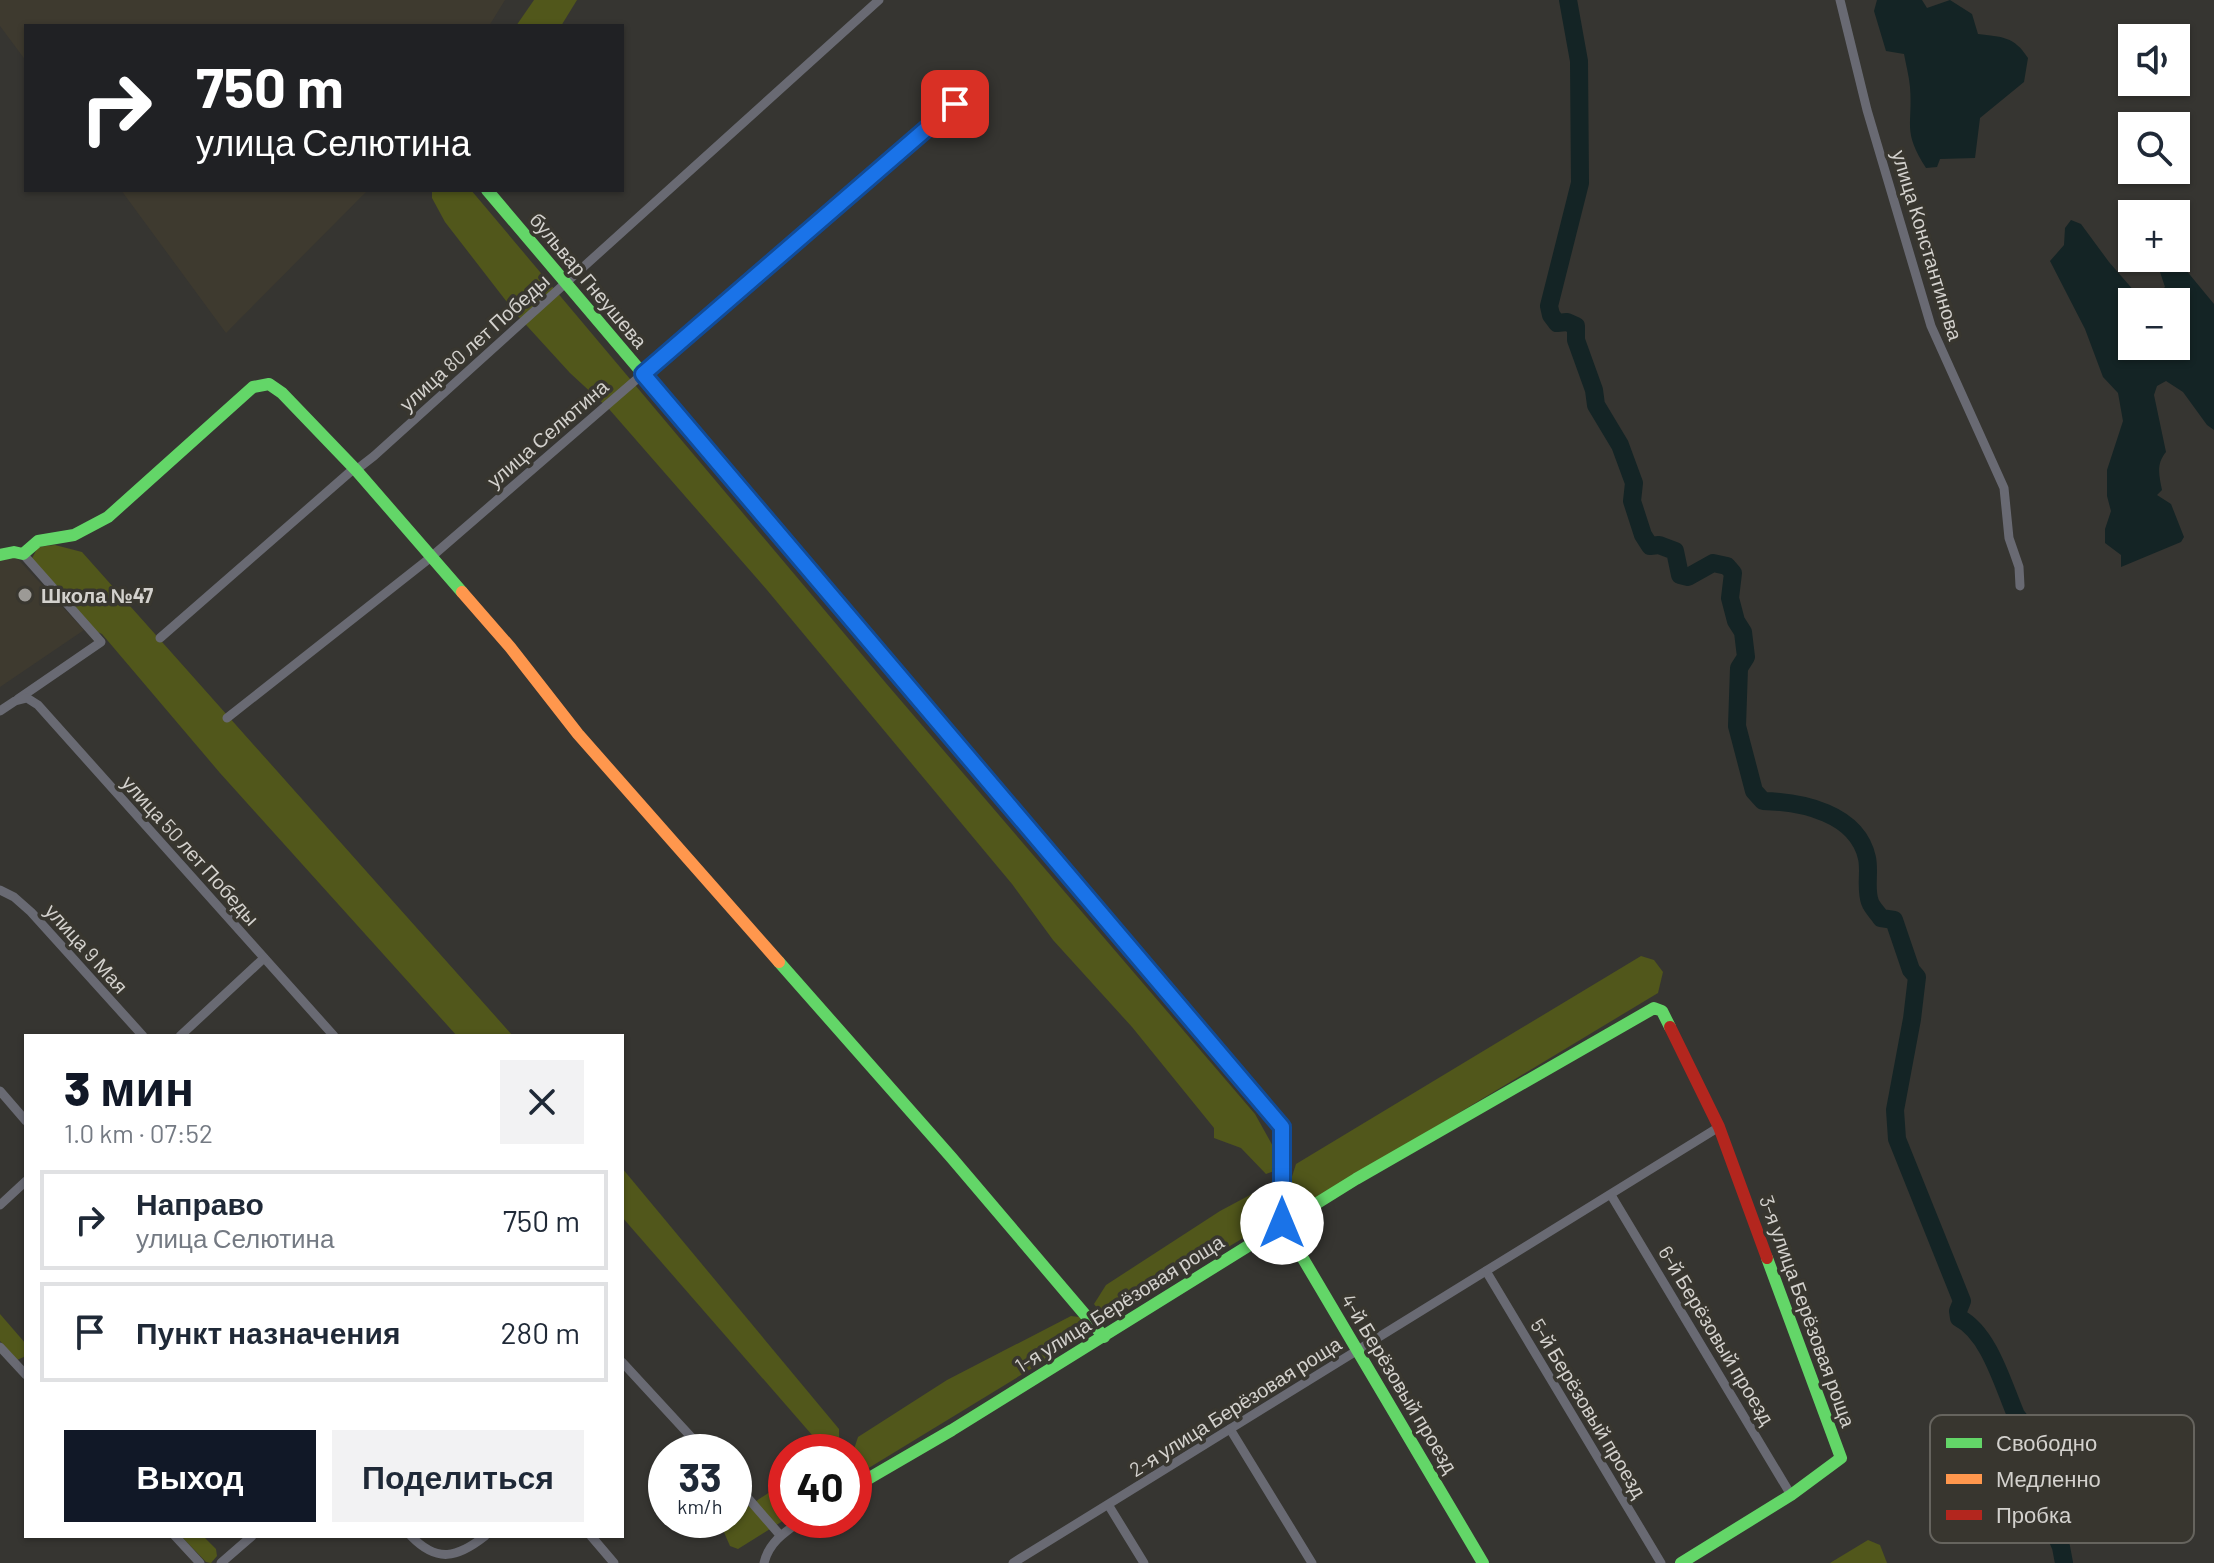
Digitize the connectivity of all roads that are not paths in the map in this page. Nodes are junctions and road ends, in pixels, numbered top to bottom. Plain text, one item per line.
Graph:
1 (879, 0) edge
2 (1840, 0) edge
3 (955, 104) dead end
4 (489, 192) edge
5 (566, 283) junction
6 (643, 374) junction
7 (356, 470) junction
8 (23, 554) junction
9 (0, 555) edge
10 (430, 558) junction
11 (2020, 586) dead end
12 (160, 638) dead end
13 (15, 701) junction
14 (0, 711) edge
15 (227, 718) dead end
16 (0, 890) edge
17 (264, 958) junction
18 (1654, 1008) joint
19 (141, 1034) edge
20 (182, 1034) edge
21 (332, 1034) edge
22 (0, 1091) edge
23 (24, 1119) edge
24 (1719, 1127) junction
25 (24, 1183) edge
26 (1611, 1195) junction
27 (0, 1205) edge
28 (1282, 1223) junction
29 (1486, 1271) junction
30 (1104, 1337) junction
31 (0, 1347) edge
32 (1359, 1351) junction
33 (624, 1364) edge
34 (24, 1371) edge
35 (1230, 1429) junction
36 (688, 1434) edge
37 (872, 1477) edge
38 (1791, 1495) junction
39 (752, 1503) edge
40 (1109, 1506) junction
41 (768, 1521) edge
42 (177, 1538) edge
43 (250, 1538) edge
44 (414, 1538) edge
45 (482, 1538) edge
46 (593, 1538) edge
47 (778, 1538) edge
48 (200, 1563) edge
49 (221, 1563) edge
50 (614, 1563) edge
51 (764, 1563) edge
52 (1013, 1563) edge
53 (1144, 1563) edge
54 (1312, 1563) edge
55 (1483, 1563) edge
56 (1661, 1563) edge
57 (1681, 1563) edge

1 - 5 street, улица 80 лет Победы
2 - 11 street, улица Константинова
3 - 6 street, улица Селютина
4 - 5 street, бульвар Гнеушева
5 - 6 street, бульвар Гнеушева
5 - 7 street, улица 80 лет Победы
6 - 10 street, улица Селютина
6 - 28 street, бульвар Гнеушева
7 - 8 street
7 - 10 street
7 - 12 street, улица 80 лет Победы
8 - 9 street
8 - 13 street
10 - 15 street, улица Селютина
10 - 30 street
13 - 14 street
13 - 17 street, улица 50 лет Победы
16 - 19 street, улица 9 Мая
17 - 20 street
17 - 21 street, улица 50 лет Победы
18 - 24 street, 3-я улица Берёзовая роща
18 - 28 street, 1-я улица Берёзовая роща
22 - 23 street
24 - 26 street, 2-я улица Берёзовая роща
24 - 38 street, 3-я улица Берёзовая роща
25 - 27 street
26 - 29 street, 2-я улица Берёзовая роща
26 - 38 street, 6-й Берёзовый проезд
28 - 30 street, 1-я улица Берёзовая роща
28 - 32 street, 4-й Берёзовый проезд
29 - 32 street, 2-я улица Берёзовая роща
29 - 56 street, 5-й Берёзовый проезд
30 - 37 street, 1-я улица Берёзовая роща
31 - 34 street
32 - 35 street, 2-я улица Берёзовая роща
32 - 55 street, 4-й Берёзовый проезд
33 - 36 street
35 - 40 street, 2-я улица Берёзовая роща
35 - 54 street
38 - 57 street, 3-я улица Берёзовая роща
39 - 41 street
40 - 52 street, 2-я улица Берёзовая роща
40 - 53 street
42 - 48 street
43 - 49 street
44 - 45 street
46 - 50 street
47 - 51 street

